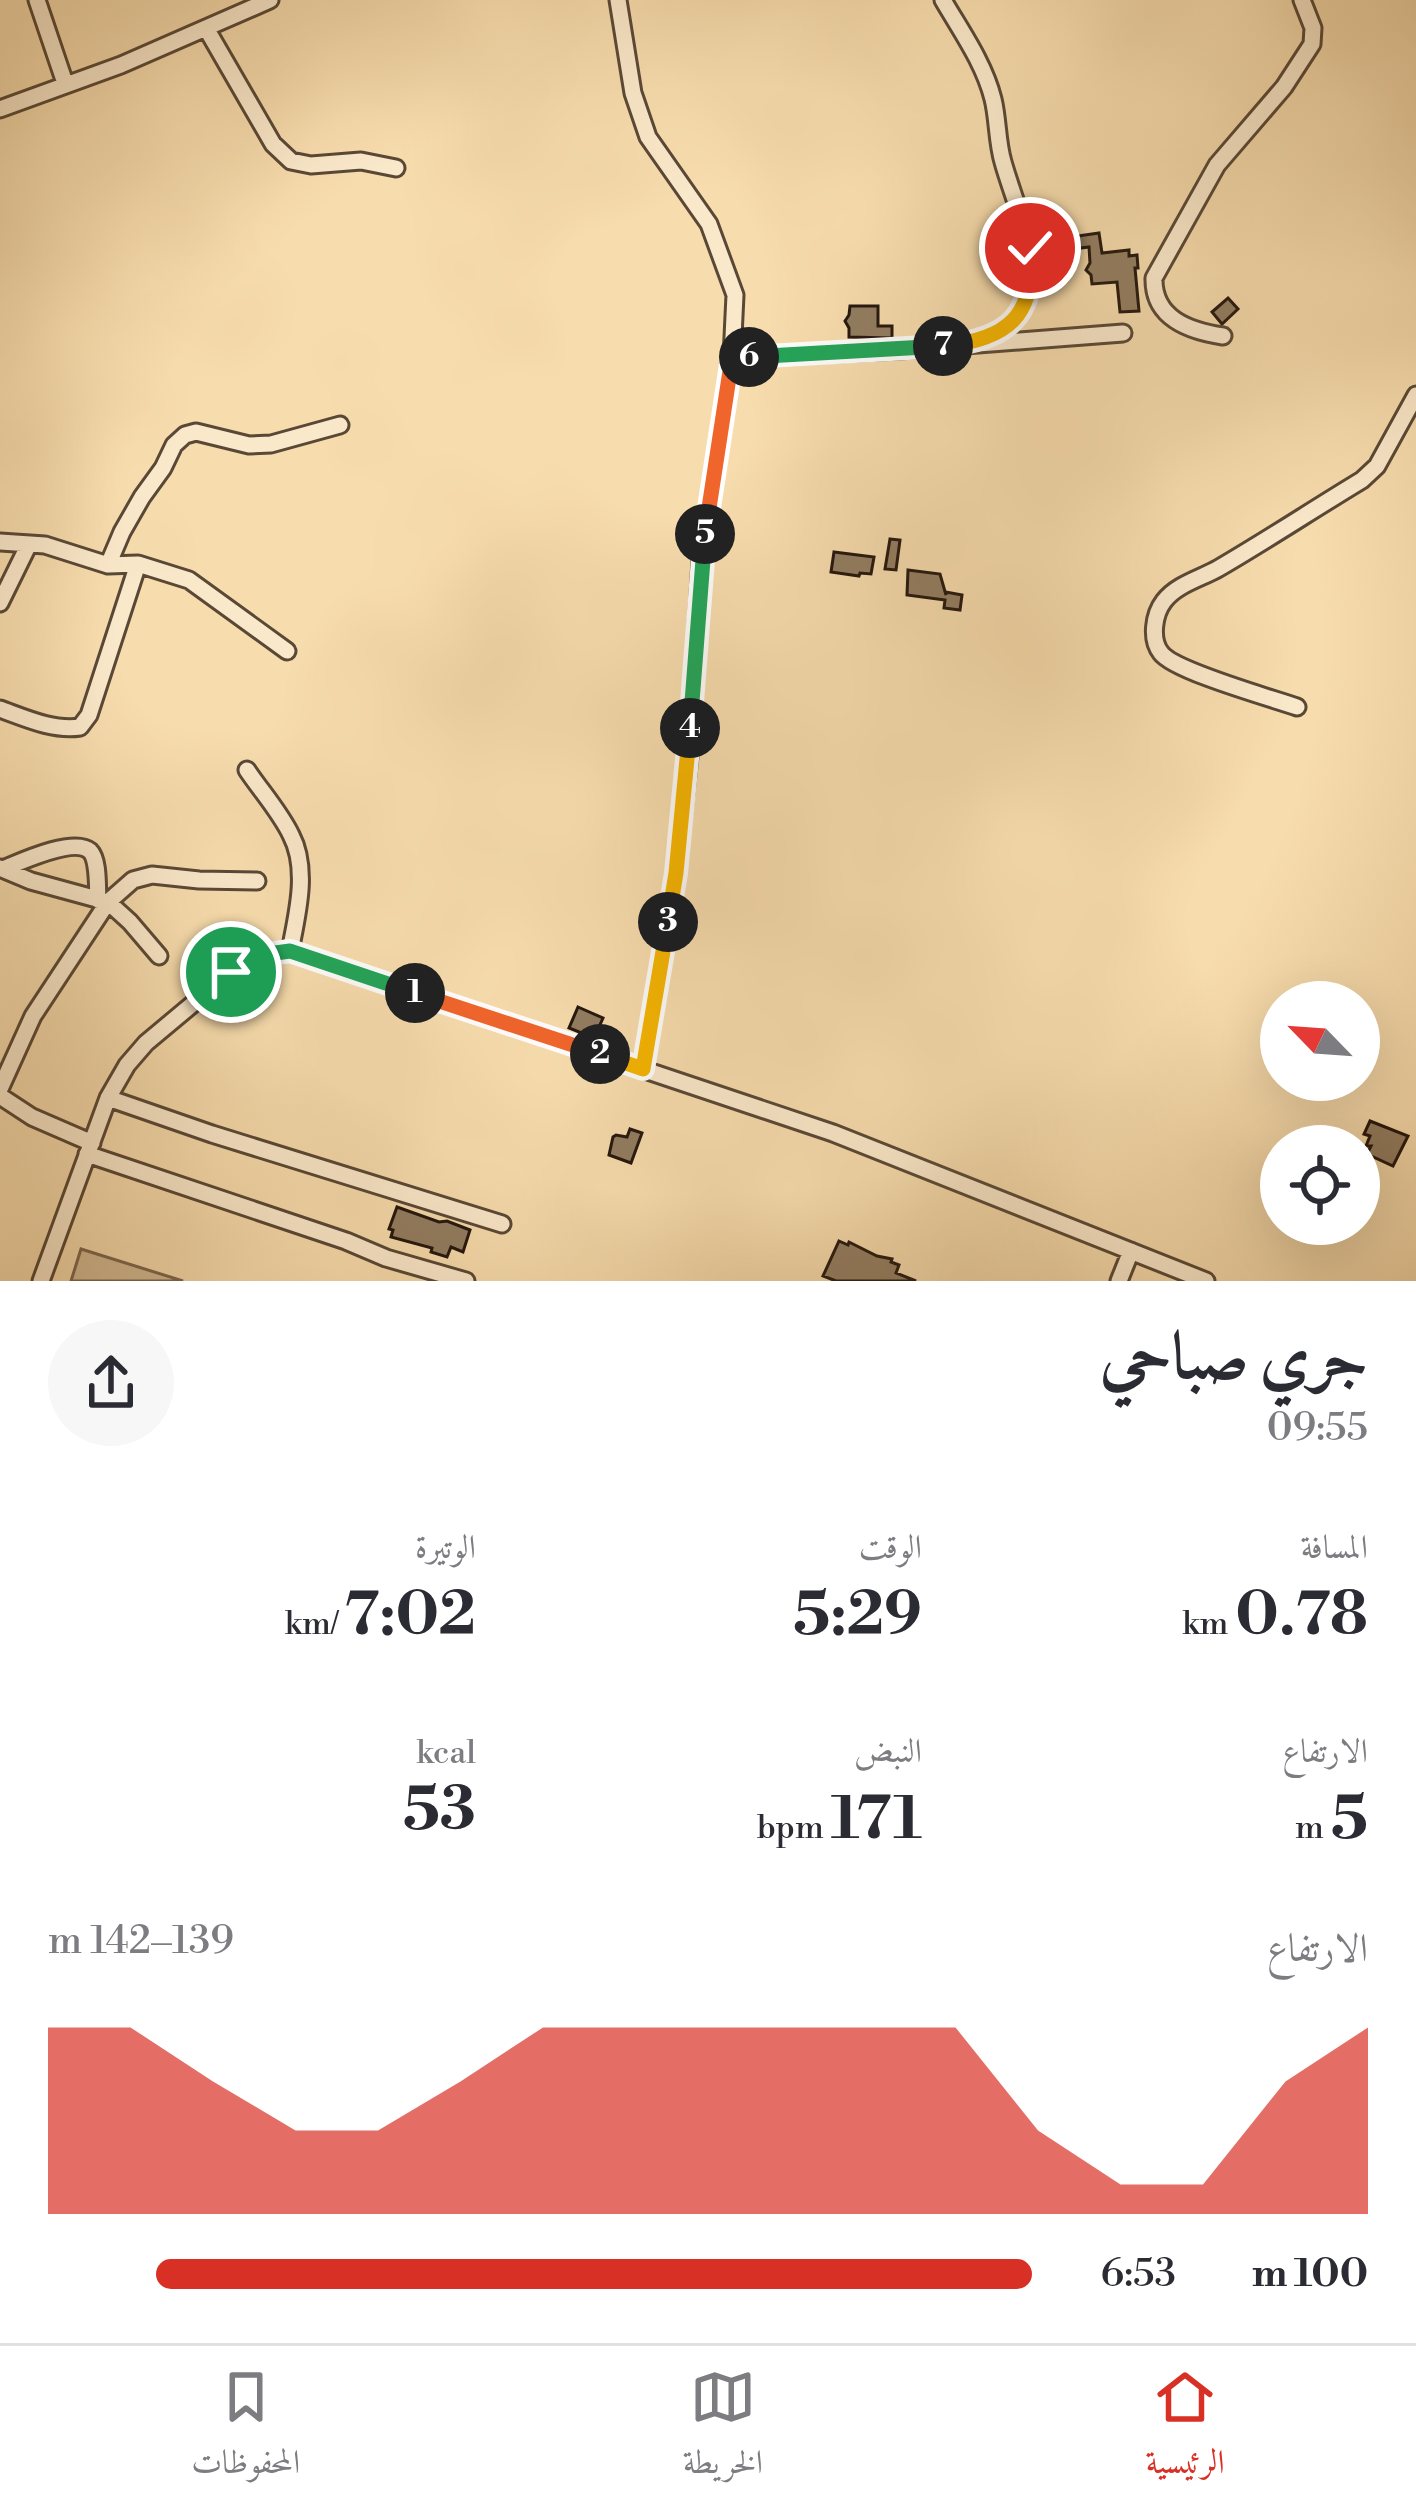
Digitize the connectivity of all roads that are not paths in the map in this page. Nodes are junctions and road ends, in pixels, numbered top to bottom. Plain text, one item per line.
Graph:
1 (37, 0) edge
2 (270, 0) edge
3 (618, 0) edge
4 (943, 0) edge
5 (1302, 0) edge
6 (239, 5) edge
7 (206, 28) junction
8 (65, 83) junction
9 (0, 109) edge
10 (396, 168) dead end
11 (1124, 333) dead end
12 (1223, 336) dead end
13 (974, 344) junction
14 (732, 358) junction
15 (1416, 395) edge
16 (340, 425) dead end
17 (0, 542) edge
18 (28, 544) junction
19 (138, 564) junction
20 (108, 565) junction
21 (0, 603) edge
22 (286, 651) dead end
23 (1298, 707) dead end
24 (0, 709) edge
25 (247, 770) dead end
26 (2, 868) edge
27 (257, 881) dead end
28 (103, 901) junction
29 (290, 951) junction
30 (159, 956) dead end
31 (643, 1069) junction
32 (0, 1092) edge
33 (108, 1098) junction
34 (90, 1149) junction
35 (502, 1224) dead end
36 (1131, 1251) junction
37 (40, 1281) edge
38 (466, 1281) edge
39 (1119, 1281) edge
40 (1206, 1281) edge

1 - 8 street
2 - 6 street
3 - 14 street
4 - 13 street
5 - 12 street
6 - 7 street
7 - 8 street
7 - 10 street
8 - 9 street
11 - 13 street
13 - 14 street
14 - 31 street
15 - 23 street
16 - 20 street
17 - 18 street
18 - 20 street
18 - 21 street
19 - 20 street
19 - 22 street
19 - 24 street
25 - 29 street
26 - 28 street
26 - 28 street
27 - 28 street
28 - 30 street
28 - 32 street
29 - 31 street
29 - 33 street
31 - 36 street
32 - 34 street
33 - 34 street
33 - 35 street
34 - 37 street
34 - 38 street
36 - 39 street
36 - 40 street

